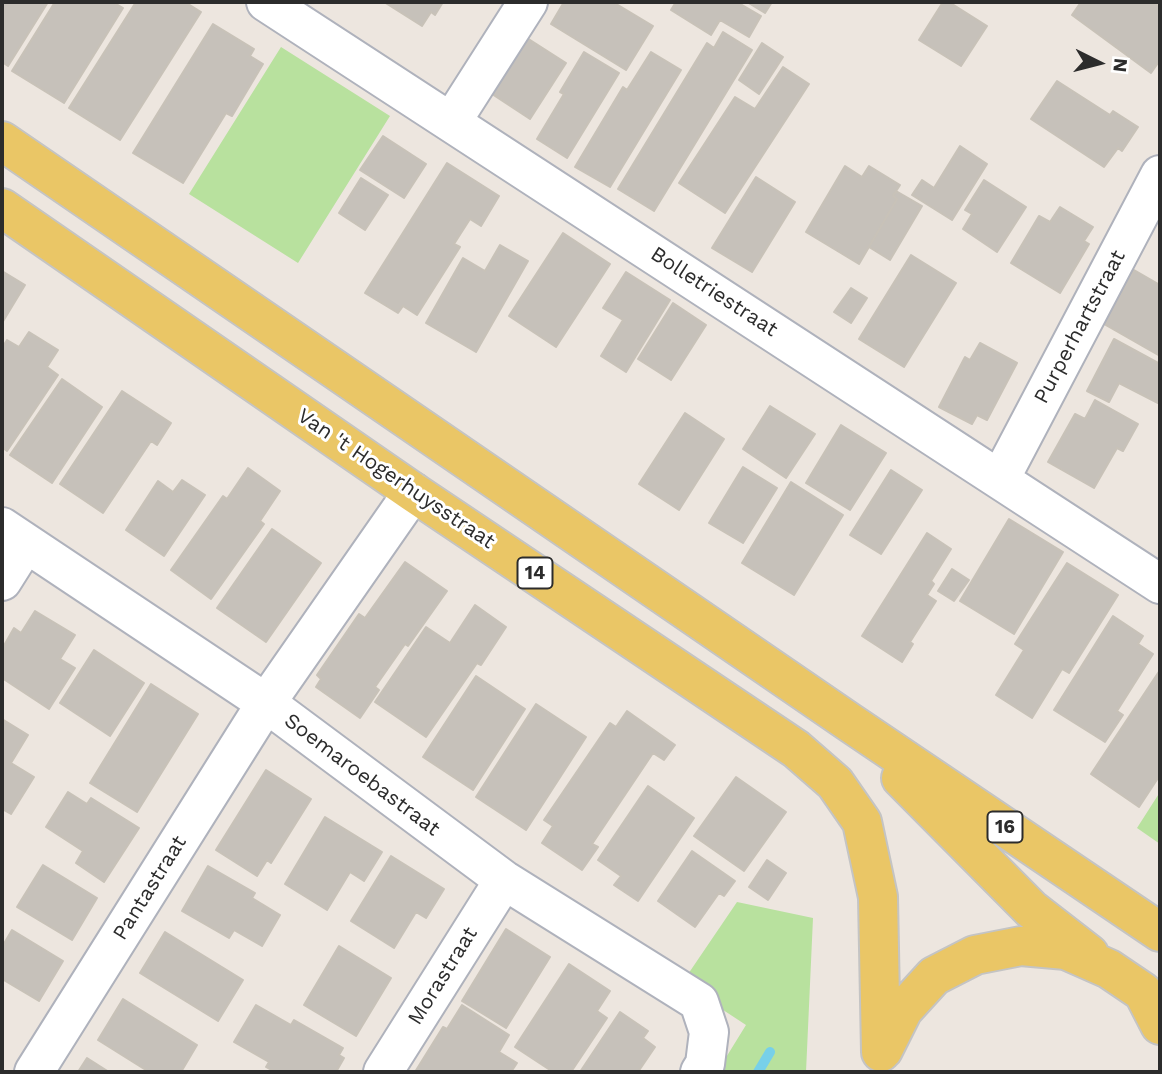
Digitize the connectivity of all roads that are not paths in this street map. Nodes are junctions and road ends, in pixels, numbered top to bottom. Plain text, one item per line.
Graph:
1 (266, 2) edge
2 (528, 2) edge
3 (452, 121) junction
4 (2, 141) edge
5 (1160, 176) edge
6 (2, 208) edge
7 (1000, 479) junction
8 (413, 492) junction
9 (14, 535) edge
10 (2, 581) edge
11 (1160, 584) edge
12 (266, 703) junction
13 (849, 722) junction
14 (504, 880) junction
15 (1160, 932) edge
16 (1109, 969) junction
17 (1155, 1006) edge
18 (880, 1062) edge
19 (34, 1072) edge
20 (383, 1072) edge
21 (699, 1072) edge

1 - 3 street, Bolletriestraat
2 - 3 street
3 - 7 street, Bolletriestraat
4 - 13 main road
5 - 7 street, Purperhartstraat
6 - 8 main road, Van 't Hogerhuysstraat / 14
7 - 11 street, Bolletriestraat
8 - 12 street, Pantastraat
8 - 18 main road, Van 't Hogerhuysstraat / 14
9 - 10 street
9 - 12 street, Soemaroebastraat
12 - 14 street, Soemaroebastraat
12 - 19 street, Pantastraat
13 - 15 main road, 16
13 - 16 main road
14 - 20 street, Morastraat
14 - 21 street, Soemaroebastraat
16 - 17 main road
16 - 18 main road

